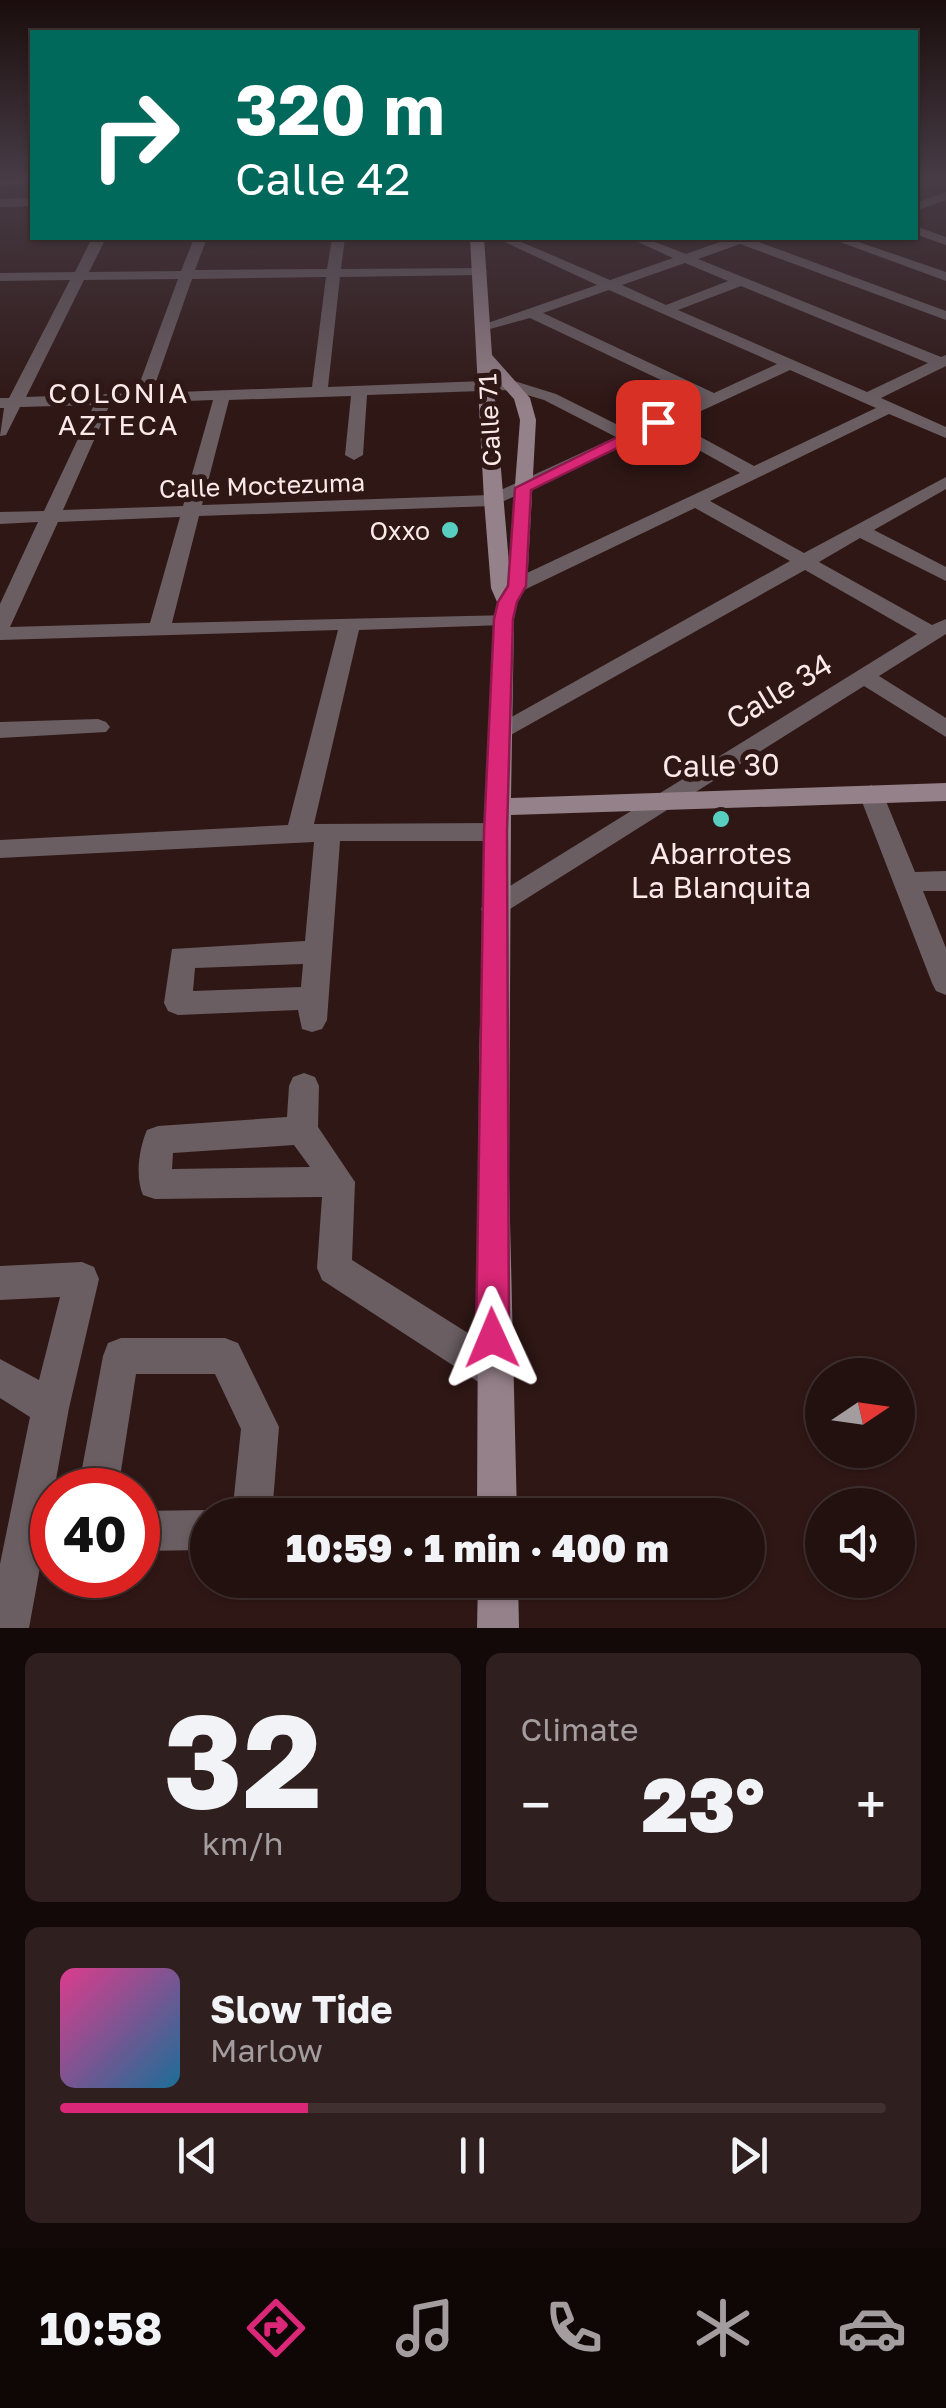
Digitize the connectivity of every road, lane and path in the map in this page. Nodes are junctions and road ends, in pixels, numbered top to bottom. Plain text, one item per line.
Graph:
1 (91, 255) edge
2 (193, 255) edge
3 (336, 255) edge
4 (479, 255) edge
5 (541, 255) edge
6 (675, 255) edge
7 (695, 255) edge
8 (784, 255) edge
9 (883, 255) edge
10 (685, 259) junction
11 (480, 271) junction
12 (334, 272) junction
13 (186, 274) junction
14 (0, 276) edge
15 (82, 276) junction
16 (946, 277) edge
17 (742, 281) junction
18 (611, 285) junction
19 (668, 309) junction
20 (533, 314) junction
21 (946, 316) edge
22 (484, 329) junction
23 (486, 358) junction
24 (943, 361) edge
25 (790, 364) junction
26 (511, 385) junction
27 (489, 386) junction
28 (359, 391) junction
29 (318, 392) junction
30 (222, 396) junction
31 (142, 398) junction
32 (712, 398) junction
33 (867, 399) junction
34 (104, 400) junction
35 (7, 403) edge
36 (890, 408) junction
37 (658, 422) junction
38 (0, 431) edge
39 (946, 433) edge
40 (626, 436) junction
41 (354, 455) dead end
42 (754, 473) junction
43 (946, 482) edge
44 (523, 488) junction
45 (493, 500) junction
46 (697, 501) junction
47 (189, 514) junction
48 (49, 517) junction
49 (0, 518) edge
50 (859, 530) junction
51 (802, 560) junction
52 (946, 576) edge
53 (507, 599) junction
54 (350, 624) junction
55 (0, 626) edge
56 (158, 630) junction
57 (939, 630) edge
58 (0, 634) edge
59 (864, 676) junction
60 (98, 727) dead end
61 (946, 729) edge
62 (0, 730) edge
63 (500, 733) junction
64 (946, 792) edge
65 (871, 794) junction
66 (664, 799) junction
67 (496, 819) junction
68 (328, 832) junction
69 (299, 833) junction
70 (0, 849) edge
71 (946, 880) edge
72 (906, 882) junction
73 (494, 909) junction
74 (318, 952) junction
75 (946, 983) edge
76 (304, 1086) dead end
77 (302, 1130) junction
78 (339, 1182) junction
79 (0, 1283) edge
80 (493, 1370) junction
81 (0, 1378) edge
82 (50, 1408) junction
83 (102, 1468) edge
84 (254, 1498) edge
85 (497, 1498) edge
86 (160, 1531) edge
87 (190, 1531) edge
88 (498, 1598) edge
89 (8, 1628) edge
90 (498, 1628) edge

1 - 15 street
2 - 13 street
3 - 12 street
4 - 11 street, Calle 71
5 - 18 street
6 - 10 street
7 - 10 street
8 - 21 street
9 - 16 street
10 - 17 street
10 - 18 street
11 - 12 street
11 - 22 street, Calle 71
12 - 13 street
12 - 29 street
13 - 15 street
13 - 31 street
14 - 15 street
15 - 35 street
17 - 19 street
17 - 24 street
18 - 19 street
18 - 20 street
19 - 25 street
20 - 22 street
20 - 32 street
22 - 23 street, Calle 71
23 - 26 street, Calle 71
23 - 27 street, Calle 71
24 - 33 street
25 - 32 street, Calle Moctezuma
25 - 33 street
26 - 27 street
26 - 40 street
26 - 44 street, Calle 71
27 - 28 street
27 - 45 street, Calle 71
28 - 29 street
28 - 41 street
29 - 30 street
30 - 31 street
30 - 47 street
31 - 34 street
32 - 37 street, Calle Moctezuma
33 - 36 street
34 - 35 street
34 - 48 street
35 - 38 street
36 - 39 street
36 - 42 street
37 - 40 street, Calle Moctezuma
37 - 42 street
40 - 44 street, Calle Moctezuma
42 - 46 street
43 - 50 street
44 - 45 street, Calle Moctezuma
44 - 53 street, Calle 71
45 - 47 street, Calle Moctezuma
45 - 53 street, Calle 71
46 - 51 street
46 - 53 street
47 - 48 street, Calle Moctezuma
47 - 56 street
48 - 49 street, Calle Moctezuma
48 - 55 street
50 - 51 street
50 - 52 street
51 - 57 street
51 - 63 street
53 - 54 street
53 - 63 street, Calle 71
54 - 56 street
54 - 69 street
56 - 58 street
57 - 59 street, Calle 34
59 - 61 street
59 - 66 street, Calle 34
60 - 62 street
63 - 67 street, Calle 71
64 - 65 street, Calle 30
65 - 66 street, Calle 30
65 - 72 street
66 - 67 street, Calle 30
66 - 73 street, Calle 34
67 - 68 street
67 - 73 street, Calle 71
68 - 69 street
68 - 74 street
69 - 70 street
71 - 72 street
72 - 75 street
73 - 80 street, Calle 71
74 - 74 street
76 - 77 street
77 - 78 street
77 - 78 street
78 - 80 street
79 - 82 street
80 - 85 street, Calle 71
81 - 82 street
82 - 89 street
83 - 84 street
86 - 87 street
88 - 90 street

